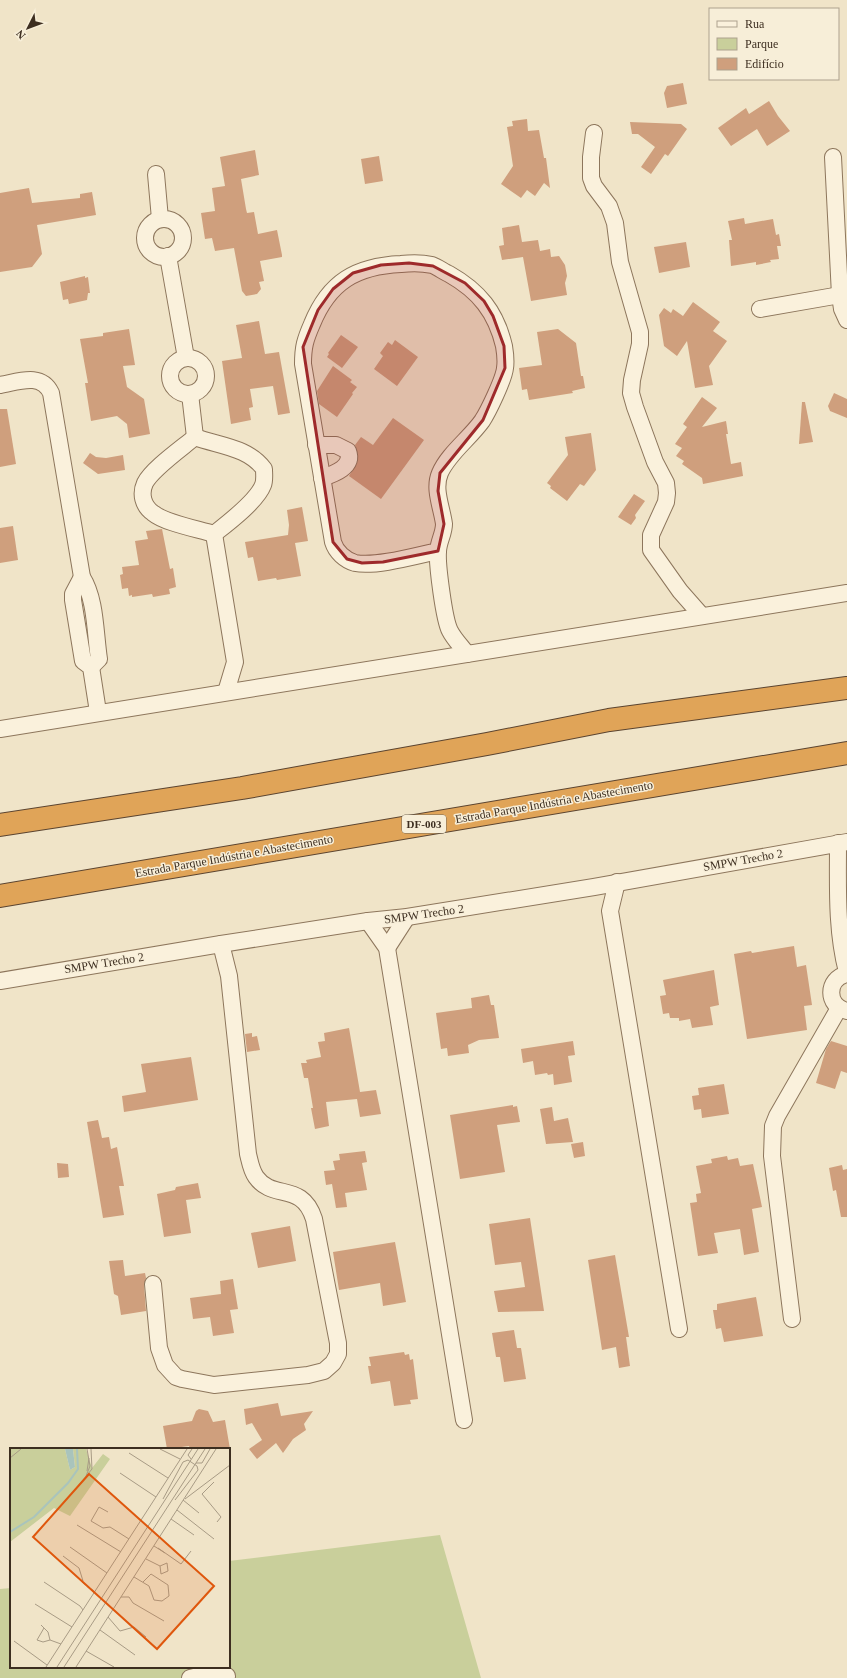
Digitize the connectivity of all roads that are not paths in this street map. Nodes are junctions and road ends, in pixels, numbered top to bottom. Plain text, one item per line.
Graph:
1 (594, 133) dead end
2 (832, 157) dead end
3 (156, 174) dead end
4 (160, 219) junction
5 (168, 256) junction
6 (840, 295) junction
7 (760, 308) dead end
8 (847, 320) edge
9 (186, 358) junction
10 (0, 385) edge
11 (190, 394) junction
12 (195, 437) junction
13 (316, 445) junction
14 (322, 478) junction
15 (214, 534) junction
16 (438, 551) junction
17 (847, 593) edge
18 (702, 616) junction
19 (450, 631) junction
20 (467, 654) junction
21 (436, 658) junction
22 (235, 662) junction
23 (251, 688) junction
24 (847, 688) edge
25 (226, 692) junction
26 (98, 712) junction
27 (0, 729) edge
28 (847, 753) edge
29 (0, 825) edge
30 (843, 842) edge
31 (617, 882) junction
32 (594, 887) junction
33 (0, 896) edge
34 (610, 911) junction
35 (407, 917) junction
36 (368, 921) junction
37 (221, 944) junction
38 (387, 948) junction
39 (847, 973) edge
40 (0, 981) edge
41 (843, 1010) edge
42 (153, 1284) dead end
43 (792, 1319) dead end
44 (679, 1329) dead end
45 (464, 1420) dead end
46 (227, 1676) dead end
47 (190, 1678) edge

1 - 18 street
2 - 6 street
3 - 4 street
4 - 5 street
4 - 5 street
5 - 9 street
6 - 7 street
6 - 8 street
9 - 11 street
9 - 11 street
10 - 26 street
11 - 12 street
12 - 15 street
12 - 15 street
13 - 14 street
13 - 14 street
13 - 16 street
14 - 16 street
15 - 22 street
16 - 19 street
17 - 18 street
18 - 20 street
19 - 20 street
19 - 21 street
20 - 21 street
21 - 23 street
22 - 23 street
22 - 25 street
23 - 25 street
24 - 29 highway
25 - 26 street
26 - 27 street
28 - 33 highway, Estrada Parque Indústria e Abastecimento / DF-003
30 - 31 street, SMPW Trecho 2
30 - 39 street
31 - 32 street, SMPW Trecho 2
31 - 34 street
32 - 34 street
32 - 35 street, SMPW Trecho 2
34 - 44 street
35 - 36 street, SMPW Trecho 2
35 - 38 street
36 - 37 street, SMPW Trecho 2
36 - 38 street
37 - 40 street, SMPW Trecho 2
37 - 42 street
38 - 45 street
39 - 41 street
41 - 43 street
46 - 47 street

